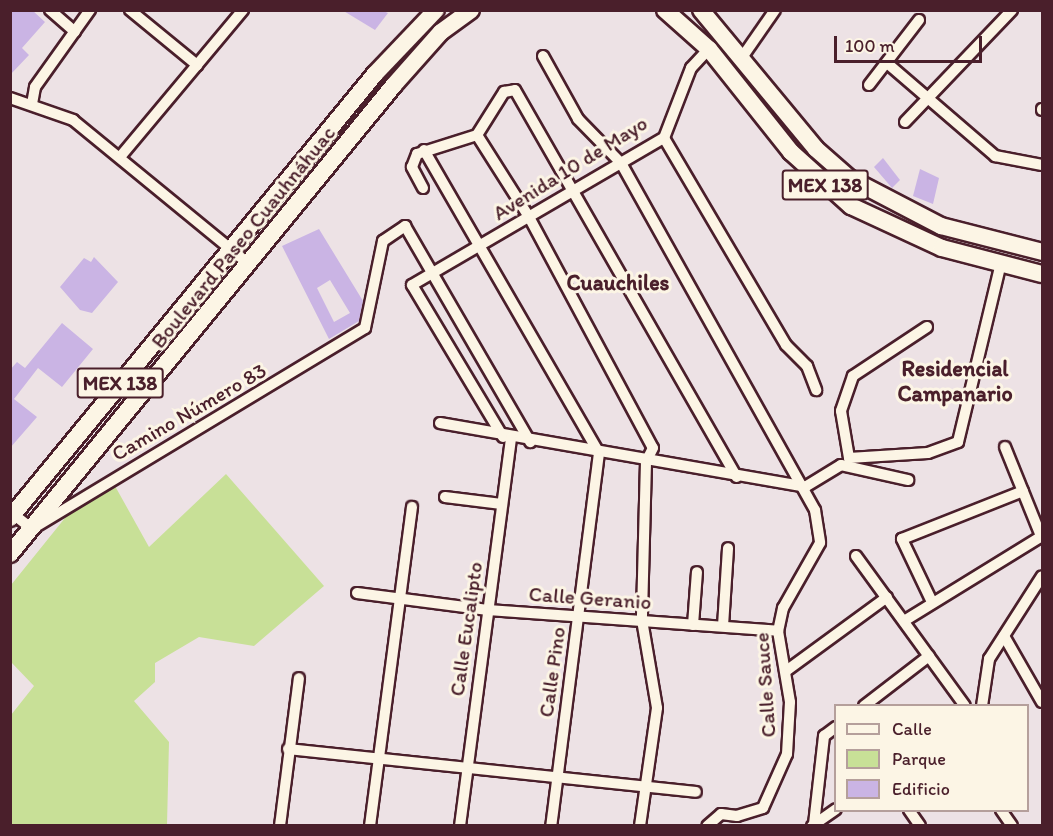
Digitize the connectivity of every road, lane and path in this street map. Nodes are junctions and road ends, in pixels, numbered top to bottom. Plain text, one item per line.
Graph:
1 (50, 10) edge
2 (90, 10) edge
3 (130, 10) edge
4 (243, 10) edge
5 (471, 10) edge
6 (664, 10) edge
7 (701, 10) edge
8 (775, 10) edge
9 (1012, 10) edge
10 (431, 12) edge
11 (919, 20) dead end
12 (75, 32) junction
13 (709, 49) junction
14 (543, 56) dead end
15 (743, 56) junction
16 (887, 63) junction
17 (197, 65) junction
18 (869, 86) dead end
19 (929, 97) junction
20 (10, 98) edge
21 (32, 104) junction
22 (905, 122) dead end
23 (477, 135) junction
24 (664, 138) junction
25 (423, 150) junction
26 (120, 157) junction
27 (621, 163) junction
28 (1042, 165) edge
29 (423, 188) dead end
30 (573, 191) junction
31 (529, 217) junction
32 (480, 245) junction
33 (229, 249) junction
34 (1042, 252) edge
35 (1001, 263) junction
36 (250, 265) junction
37 (434, 272) junction
38 (1042, 274) edge
39 (927, 327) dead end
40 (816, 390) dead end
41 (440, 423) dead end
42 (507, 437) junction
43 (530, 442) junction
44 (1005, 447) dead end
45 (599, 453) junction
46 (646, 462) junction
47 (736, 477) junction
48 (908, 480) dead end
49 (806, 487) junction
50 (1023, 490) junction
51 (445, 496) dead end
52 (502, 504) junction
53 (412, 507) dead end
54 (12, 516) edge
55 (32, 529) junction
56 (1042, 536) edge
57 (728, 548) dead end
58 (10, 554) edge
59 (856, 556) dead end
60 (697, 572) dead end
61 (1042, 576) edge
62 (357, 593) dead end
63 (887, 597) junction
64 (399, 600) junction
65 (932, 602) junction
66 (489, 610) junction
67 (579, 617) junction
68 (642, 620) junction
69 (904, 621) junction
70 (693, 625) junction
71 (723, 626) junction
72 (778, 631) junction
73 (1004, 636) junction
74 (929, 656) junction
75 (786, 671) junction
76 (299, 678) dead end
77 (1042, 702) edge
78 (865, 704) edge
79 (964, 704) edge
80 (982, 704) edge
81 (834, 728) edge
82 (288, 749) junction
83 (378, 759) junction
84 (467, 768) junction
85 (557, 778) junction
86 (645, 788) junction
87 (696, 792) dead end
88 (831, 812) edge
89 (910, 812) edge
90 (1002, 812) edge
91 (813, 824) edge
92 (280, 825) edge
93 (370, 825) edge
94 (460, 825) edge
95 (551, 825) edge
96 (640, 825) edge
97 (707, 825) edge
98 (834, 825) edge
99 (920, 825) edge
100 (1012, 825) edge

1 - 12 street
2 - 12 street
3 - 17 street
4 - 17 street
5 - 36 main road, Boulevard Paseo Cuauhnáhuac / MEX 138
6 - 13 main road, MEX 138
7 - 15 main road, MEX 138
8 - 15 street
9 - 19 street
10 - 33 main road, Boulevard Paseo Cuauhnáhuac / MEX 138
11 - 16 street
12 - 21 street
13 - 24 street, Avenida 10 de Mayo
13 - 35 main road, MEX 138
14 - 27 street, Calle Sauce
15 - 34 main road, MEX 138
16 - 18 street
16 - 19 street
17 - 26 street
19 - 22 street
19 - 28 street
20 - 21 street
21 - 26 street
23 - 25 street
23 - 30 street
23 - 31 street
24 - 27 street, Avenida 10 de Mayo
24 - 40 street
25 - 29 street
25 - 32 street
26 - 33 street
27 - 30 street, Avenida 10 de Mayo
27 - 49 street, Calle Sauce
30 - 31 street, Avenida 10 de Mayo
30 - 47 street
31 - 32 street, Avenida 10 de Mayo
31 - 46 street
32 - 37 street, Avenida 10 de Mayo
32 - 45 street
33 - 36 street
33 - 54 main road, Boulevard Paseo Cuauhnáhuac / MEX 138
35 - 38 main road, MEX 138
35 - 39 street
36 - 55 main road, Boulevard Paseo Cuauhnáhuac / MEX 138
37 - 42 street, Avenida 10 de Mayo
37 - 43 street
37 - 55 street, Camino Número 83
41 - 42 street
42 - 43 street
42 - 52 street, Calle Eucalipto
43 - 45 street
44 - 50 street
45 - 46 street
45 - 67 street, Calle Pino
46 - 47 street
46 - 68 street
47 - 49 street
48 - 49 street
49 - 72 street, Calle Sauce
50 - 56 street
50 - 65 street
51 - 52 street
52 - 66 street, Calle Eucalipto
53 - 64 street
54 - 55 street
55 - 58 main road, Boulevard Paseo Cuauhnáhuac / MEX 138
56 - 65 street
57 - 71 street
59 - 63 street
60 - 70 street
61 - 73 street
62 - 64 street, Calle Geranio
63 - 69 street
63 - 75 street
64 - 66 street, Calle Geranio
64 - 83 street
65 - 69 street
66 - 67 street, Calle Geranio
66 - 84 street, Calle Eucalipto
67 - 68 street, Calle Geranio
67 - 85 street, Calle Pino
68 - 70 street, Calle Geranio
68 - 86 street
69 - 74 street
70 - 71 street, Calle Geranio
71 - 72 street, Calle Geranio
72 - 75 street, Calle Sauce
73 - 77 street
73 - 80 street
74 - 78 street
74 - 79 street
75 - 97 street, Calle Sauce
76 - 82 street
81 - 91 street
82 - 83 street
82 - 92 street
83 - 84 street
83 - 93 street
84 - 85 street
84 - 94 street, Calle Eucalipto
85 - 86 street
85 - 95 street, Calle Pino
86 - 87 street
86 - 96 street
88 - 91 street
88 - 98 street
89 - 99 street
90 - 100 street

